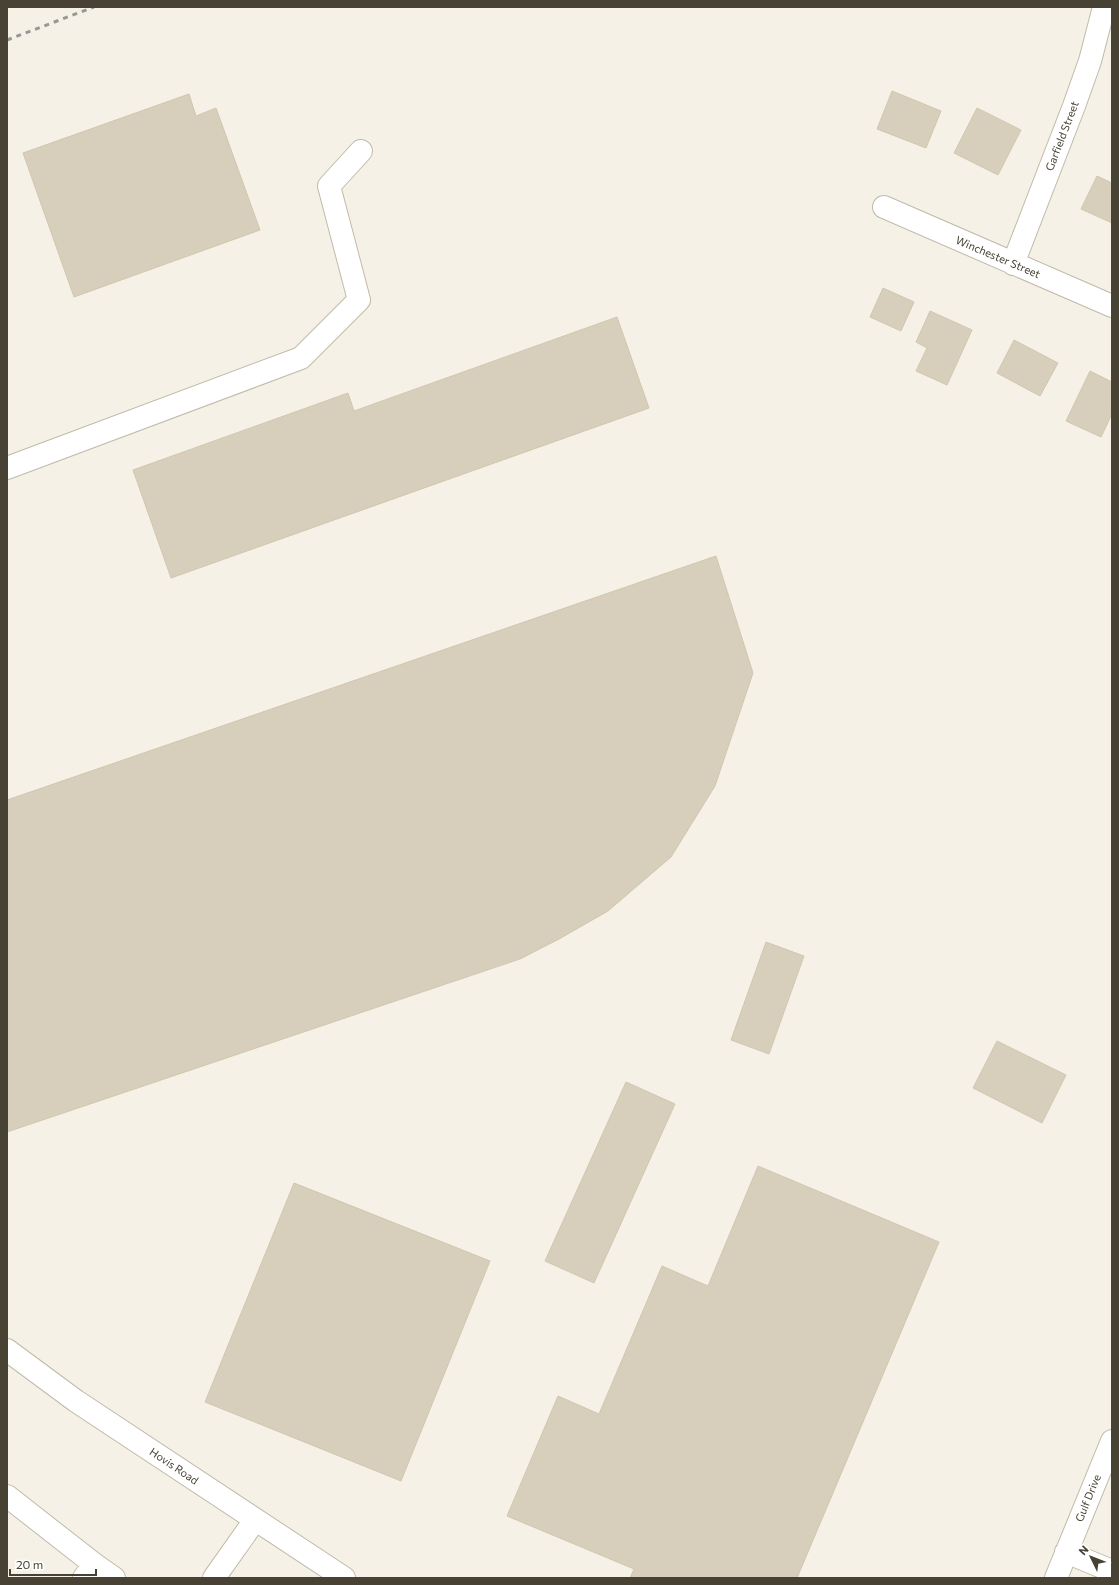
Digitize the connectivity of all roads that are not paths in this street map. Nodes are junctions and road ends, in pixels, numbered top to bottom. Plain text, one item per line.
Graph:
1 (1104, 7) edge
2 (361, 152) dead end
3 (884, 207) dead end
4 (1013, 264) junction
5 (1112, 306) edge
6 (7, 468) edge
7 (7, 1350) edge
8 (1112, 1441) edge
9 (7, 1496) edge
10 (254, 1520) junction
11 (1066, 1552) junction
12 (89, 1571) edge
13 (319, 1571) edge
14 (1112, 1571) edge
15 (114, 1578) edge
16 (214, 1578) edge
17 (344, 1578) edge
18 (1056, 1578) edge

1 - 4 street, Garfield Street
2 - 6 street
3 - 4 street, Winchester Street
4 - 5 street, Winchester Street
7 - 10 street, Hovis Road
8 - 11 street, Gulf Drive
9 - 12 street
10 - 13 street, Hovis Road
10 - 16 street
11 - 14 street
11 - 18 street, Gulf Drive
12 - 15 street
13 - 17 street, Hovis Road

